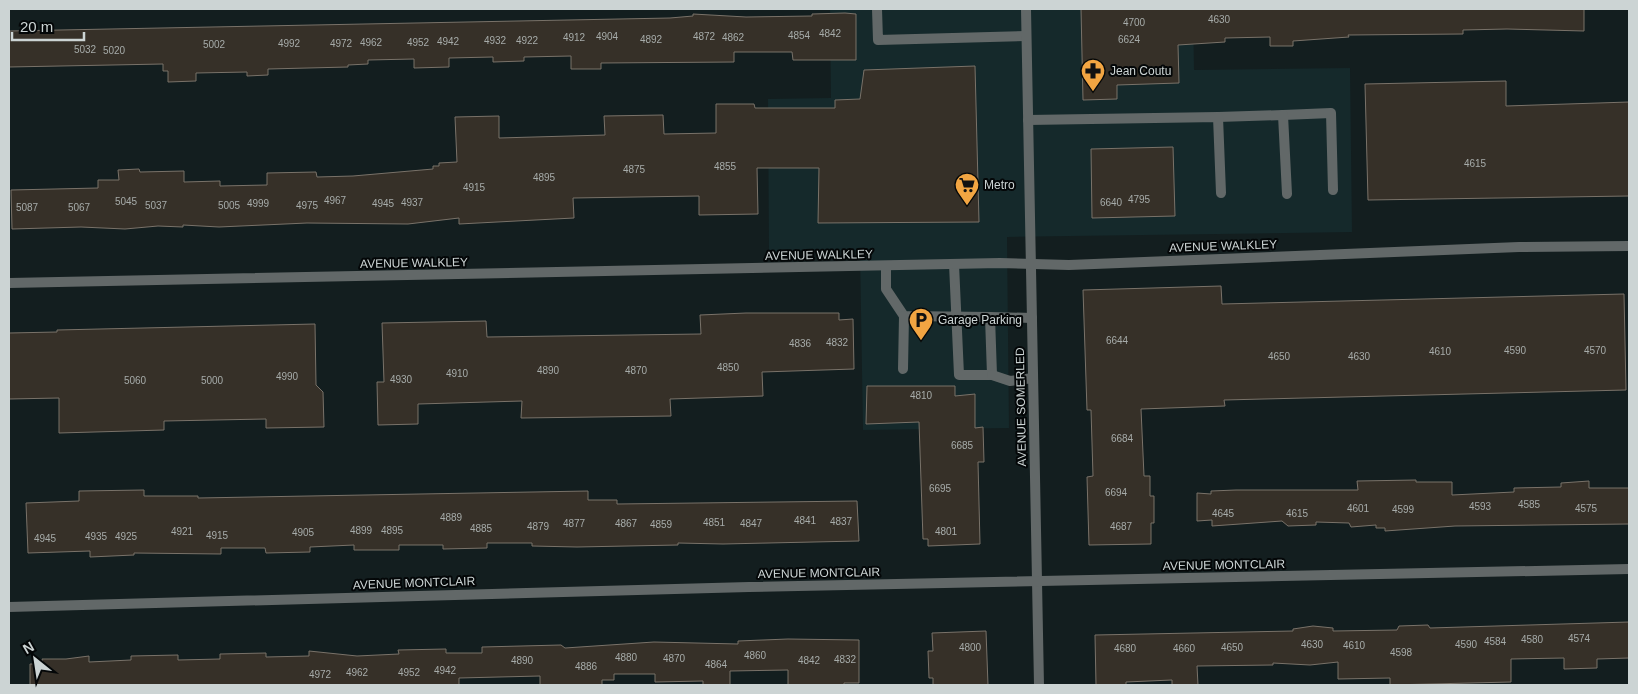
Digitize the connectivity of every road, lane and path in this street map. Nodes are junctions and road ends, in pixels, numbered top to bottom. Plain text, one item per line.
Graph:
1 (877, 9) edge
2 (1026, 9) edge
3 (1026, 36) junction
4 (1283, 115) junction
5 (1218, 117) junction
6 (1028, 120) junction
7 (1333, 190) dead end
8 (1221, 193) dead end
9 (1287, 194) dead end
10 (1629, 246) edge
11 (954, 264) junction
12 (1031, 264) junction
13 (886, 266) junction
14 (9, 283) edge
15 (904, 316) junction
16 (957, 317) junction
17 (990, 317) junction
18 (1032, 318) junction
19 (903, 369) dead end
20 (992, 375) junction
21 (1033, 378) junction
22 (1629, 569) edge
23 (1038, 582) junction
24 (9, 607) edge
25 (1039, 685) edge

1 - 3 street
2 - 3 street, AVENUE SOMERLED
3 - 6 street, AVENUE SOMERLED
4 - 5 street
4 - 7 street
4 - 9 street
5 - 6 street
5 - 8 street
6 - 12 street, AVENUE SOMERLED
10 - 12 street, AVENUE WALKLEY
11 - 12 street, AVENUE WALKLEY
11 - 13 street, AVENUE WALKLEY
11 - 16 street
12 - 18 street, AVENUE SOMERLED
13 - 14 street, AVENUE WALKLEY
13 - 15 street
15 - 16 street
15 - 19 street
16 - 17 street
16 - 20 street
17 - 18 street
17 - 20 street
18 - 21 street, AVENUE SOMERLED
20 - 21 street
21 - 23 street, AVENUE SOMERLED
22 - 23 street, AVENUE MONTCLAIR
23 - 24 street, AVENUE MONTCLAIR
23 - 25 street, AVENUE SOMERLED

